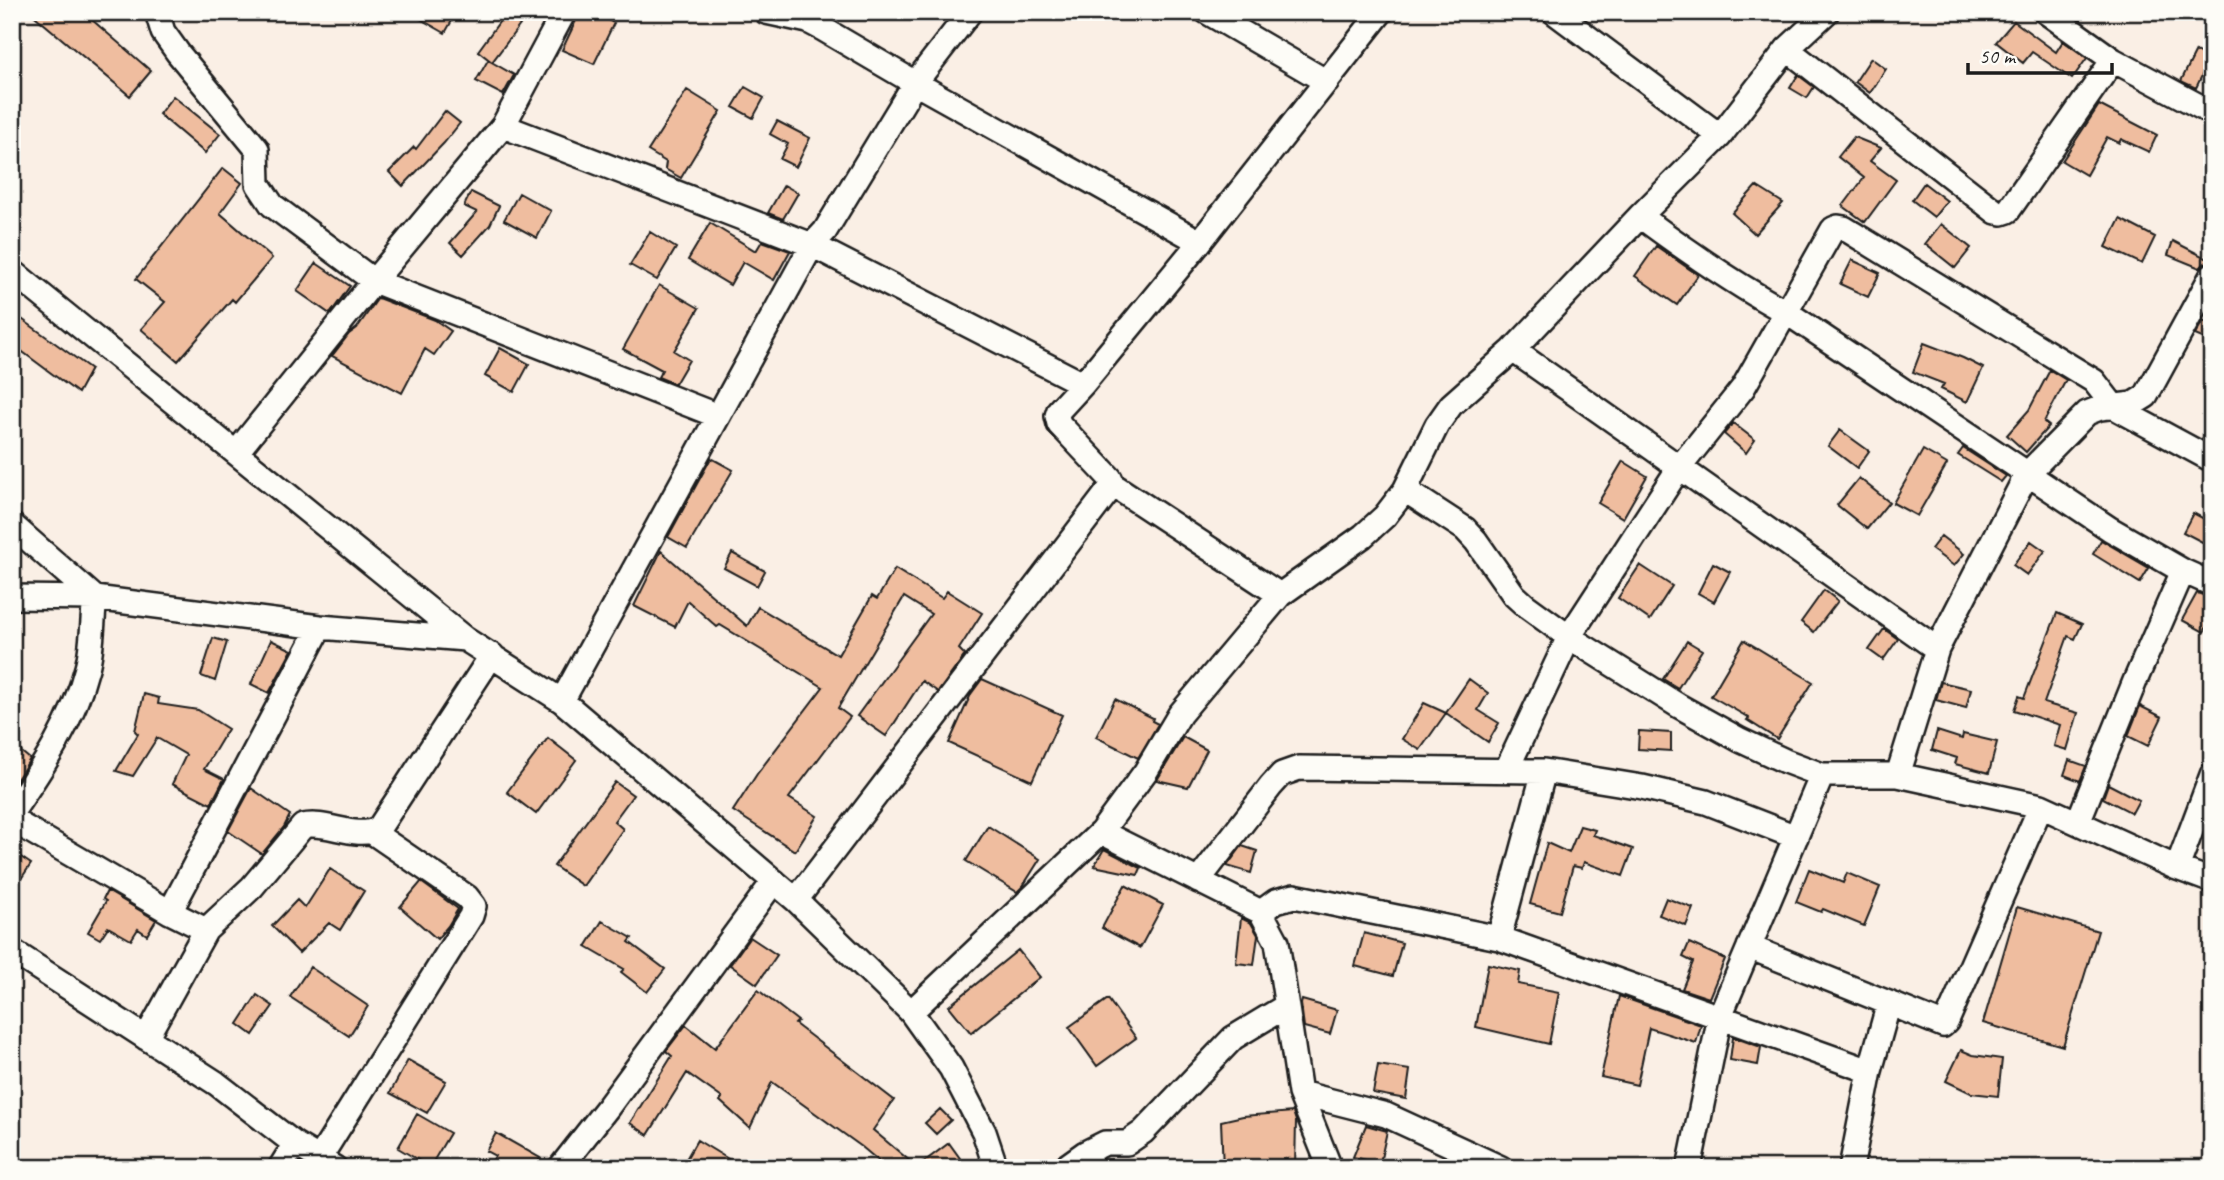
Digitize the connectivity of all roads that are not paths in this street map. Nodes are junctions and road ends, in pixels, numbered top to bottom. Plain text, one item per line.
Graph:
1 (157, 12) edge
2 (564, 12) edge
3 (766, 12) edge
4 (970, 12) edge
5 (1207, 12) edge
6 (1381, 12) edge
7 (1554, 12) edge
8 (1826, 12) edge
9 (2046, 12) edge
10 (1787, 49) junction
11 (2113, 60) junction
12 (1327, 82) junction
13 (915, 83) junction
14 (2212, 113) edge
15 (503, 126) junction
16 (1720, 136) junction
17 (1640, 216) junction
18 (1200, 242) junction
19 (812, 245) junction
20 (12, 271) edge
21 (2212, 275) edge
22 (374, 281) junction
23 (1786, 312) junction
24 (1513, 350) junction
25 (2094, 381) junction
26 (1083, 384) junction
27 (2114, 407) junction
28 (2087, 413) junction
29 (718, 416) junction
30 (236, 453) junction
31 (2212, 460) edge
32 (1679, 468) junction
33 (2027, 474) junction
34 (1113, 485) junction
35 (1405, 490) junction
36 (12, 525) edge
37 (2183, 570) junction
38 (2212, 584) edge
39 (1280, 595) junction
40 (12, 597) edge
41 (95, 598) junction
42 (320, 627) junction
43 (1569, 637) junction
44 (465, 639) junction
45 (1937, 649) junction
46 (492, 655) junction
47 (562, 701) junction
48 (1507, 769) junction
49 (1544, 771) junction
50 (1822, 775) junction
51 (1898, 775) junction
52 (2212, 775) edge
53 (2040, 806) junction
54 (12, 812) edge
55 (12, 820) edge
56 (2078, 822) junction
57 (372, 832) junction
58 (1101, 832) junction
59 (1796, 836) junction
60 (2177, 868) junction
61 (774, 881) junction
62 (1198, 881) junction
63 (2212, 881) edge
64 (796, 900) junction
65 (170, 912) junction
66 (1261, 912) junction
67 (206, 929) junction
68 (1499, 938) junction
69 (1749, 947) junction
70 (12, 951) edge
71 (1889, 1003) junction
72 (1286, 1006) junction
73 (911, 1012) junction
74 (1720, 1016) junction
75 (146, 1038) junction
76 (1870, 1071) junction
77 (1300, 1093) junction
78 (295, 1144) junction
79 (327, 1163) edge
80 (280, 1168) edge
81 (560, 1168) edge
82 (996, 1168) edge
83 (1064, 1168) edge
84 (1330, 1168) edge
85 (1502, 1168) edge
86 (1689, 1168) edge
87 (1851, 1168) edge

1 - 22 street
2 - 15 street
3 - 13 street
4 - 13 street
5 - 12 street
6 - 12 street
7 - 16 street
8 - 10 street
9 - 11 street
10 - 11 street
10 - 16 street
11 - 14 street
12 - 18 street
13 - 18 street
13 - 19 street
15 - 19 street
15 - 22 street
16 - 17 street
17 - 23 street
17 - 24 street
18 - 26 street
19 - 26 street
19 - 29 street
20 - 30 street
21 - 27 street
22 - 29 street
22 - 30 street
23 - 25 street
23 - 32 street
23 - 33 street
24 - 32 street
24 - 35 street
25 - 27 street
25 - 28 street
26 - 34 street
27 - 28 street
27 - 31 street
28 - 33 street
29 - 47 street
30 - 44 street
32 - 43 street
32 - 45 street
33 - 37 street
33 - 45 street
34 - 39 street
34 - 64 street
35 - 39 street
35 - 43 street
36 - 41 street
37 - 38 street
37 - 56 street
39 - 58 street
40 - 41 street
41 - 42 street
41 - 54 street
42 - 44 street
42 - 65 street
43 - 48 street
43 - 50 street
44 - 46 street
45 - 51 street
46 - 47 street
46 - 57 street
47 - 61 street
48 - 49 street
48 - 62 street
49 - 59 street
49 - 68 street
50 - 51 street
50 - 59 street
51 - 53 street
52 - 60 street
53 - 56 street
53 - 71 street
55 - 65 street
56 - 60 street
57 - 67 street
57 - 79 street
58 - 62 street
58 - 73 street
59 - 69 street
60 - 63 street
61 - 64 street
61 - 81 street
62 - 66 street
64 - 73 street
65 - 67 street
66 - 68 street
66 - 72 street
67 - 75 street
68 - 74 street
69 - 71 street
69 - 74 street
70 - 75 street
71 - 76 street
72 - 77 street
72 - 83 street
73 - 82 street
74 - 76 street
74 - 86 street
75 - 78 street
76 - 87 street
77 - 84 street
77 - 85 street
78 - 79 street
78 - 80 street

